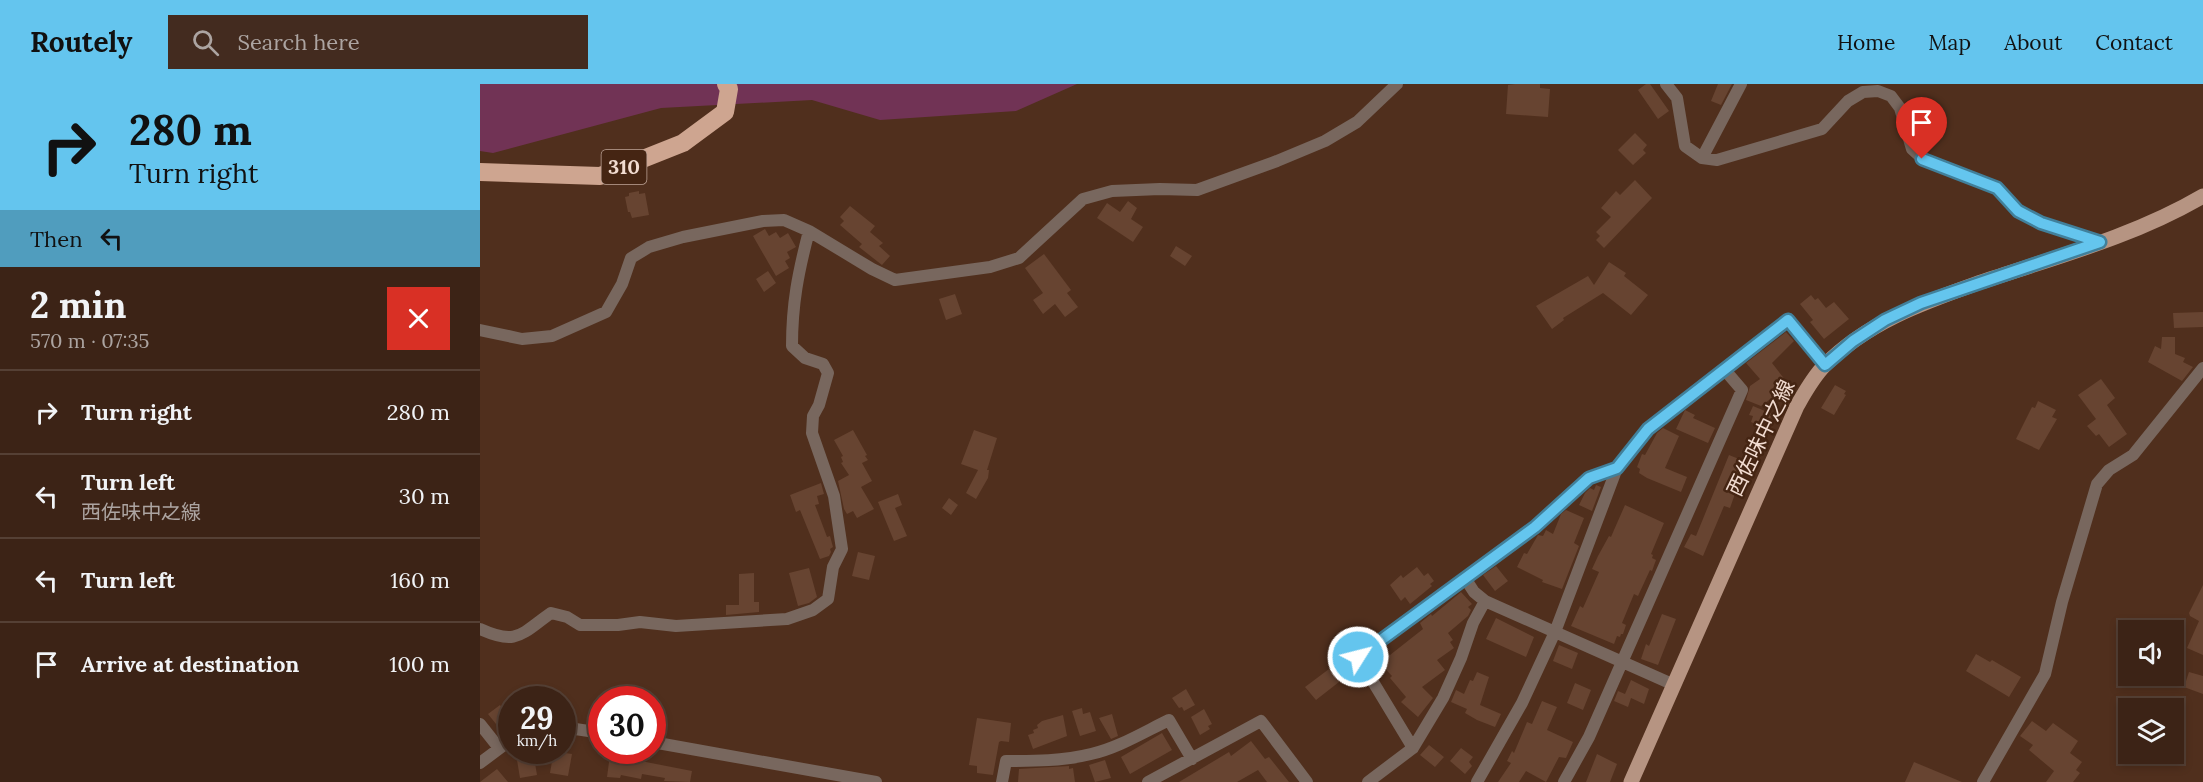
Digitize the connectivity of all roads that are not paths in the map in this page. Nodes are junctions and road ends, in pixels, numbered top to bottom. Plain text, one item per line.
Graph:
1 (726, 84) edge
2 (1397, 84) edge
3 (1666, 84) edge
4 (1741, 84) edge
5 (1702, 158) junction
6 (480, 172) edge
7 (2203, 196) edge
8 (809, 231) junction
9 (2100, 242) junction
10 (480, 330) edge
11 (1825, 365) junction
12 (2203, 368) edge
13 (1724, 369) junction
14 (1617, 468) junction
15 (1465, 578) junction
16 (1485, 601) junction
17 (480, 629) edge
18 (1555, 632) junction
19 (1621, 661) junction
20 (1672, 684) junction
21 (480, 724) edge
22 (666, 744) edge
23 (498, 747) edge
24 (1413, 748) junction
25 (498, 749) edge
26 (1192, 759) junction
27 (480, 763) edge
28 (1372, 781) edge
29 (876, 782) edge
30 (1002, 782) edge
31 (1148, 782) edge
32 (1307, 782) edge
33 (1477, 782) edge
34 (1564, 782) edge
35 (1631, 782) edge
36 (1983, 782) edge

1 - 6 highway, 310
2 - 8 street
3 - 5 street
4 - 5 street
5 - 9 street
7 - 9 main road, 西佐味中之線
8 - 10 street
8 - 17 street
9 - 11 main road, 西佐味中之線
11 - 13 street
11 - 20 main road, 西佐味中之線
12 - 36 street
13 - 14 street
13 - 19 street
14 - 15 street
14 - 18 street
15 - 16 street
15 - 24 street
16 - 18 street
16 - 24 street
18 - 19 street
18 - 33 street
19 - 20 street
19 - 34 street
20 - 35 main road, 西佐味中之線
21 - 23 street
22 - 29 street
24 - 28 street
25 - 27 street
26 - 30 street
26 - 31 street
26 - 32 street

